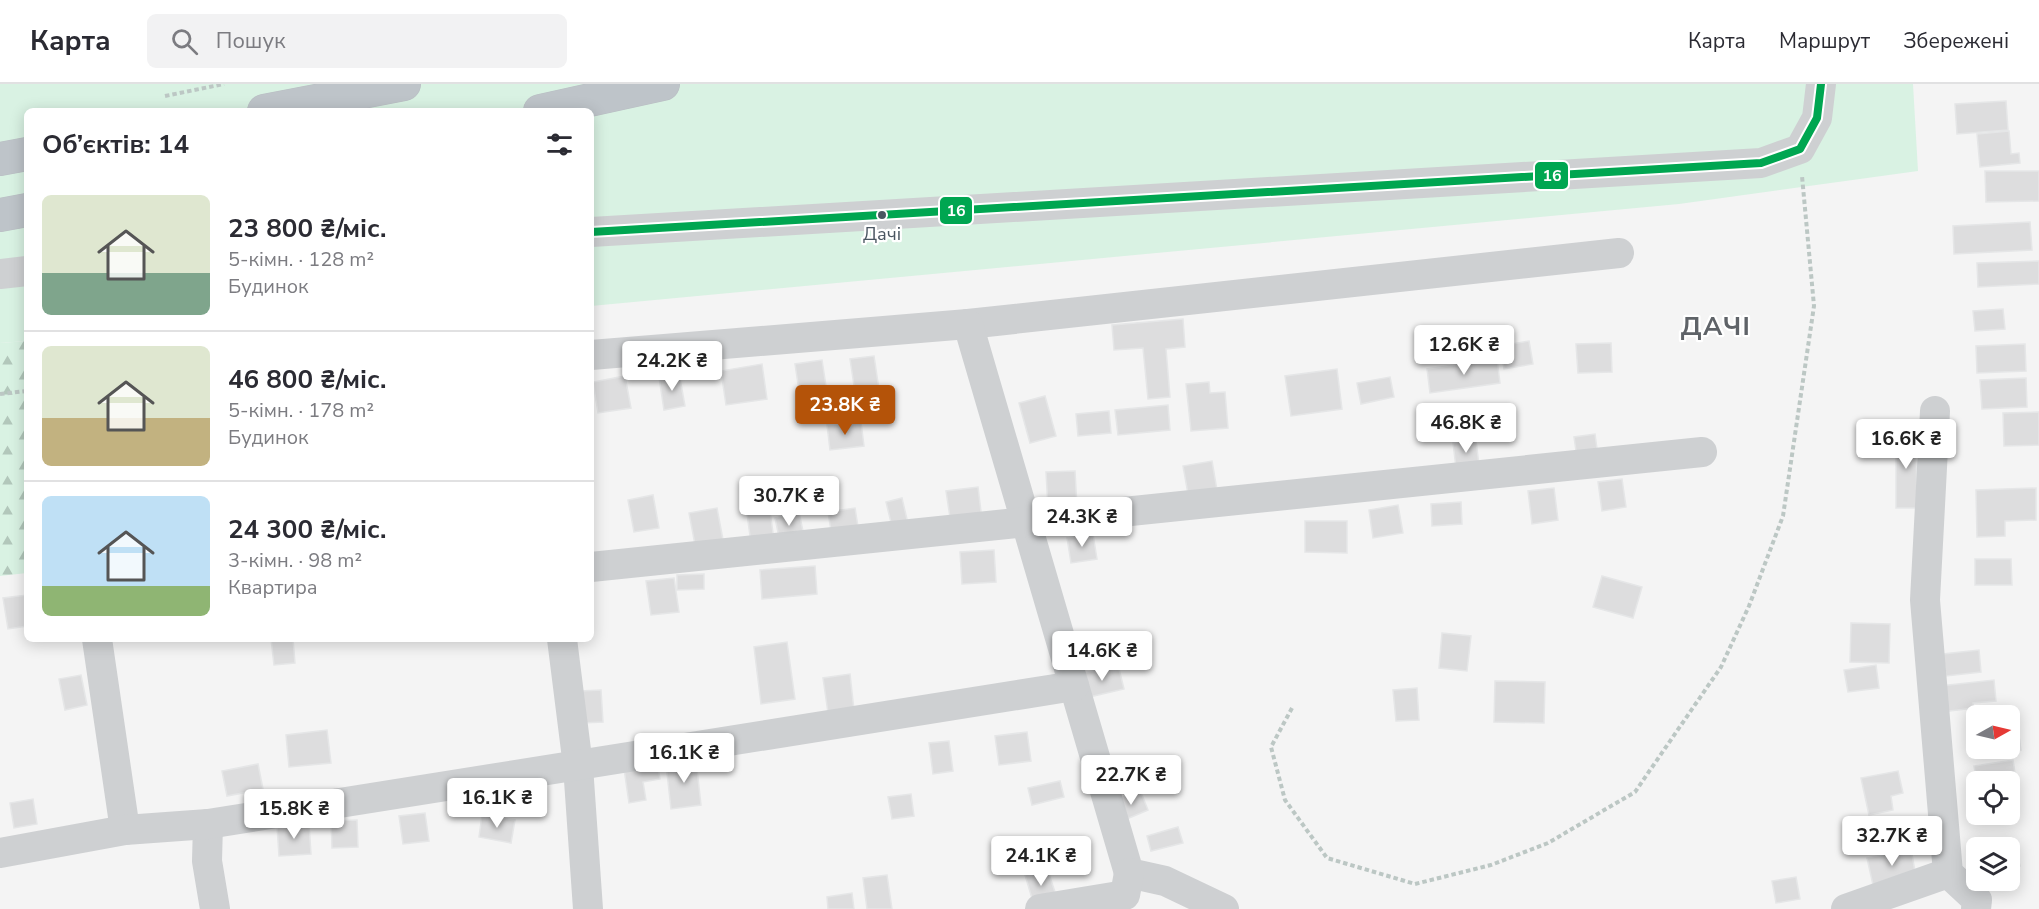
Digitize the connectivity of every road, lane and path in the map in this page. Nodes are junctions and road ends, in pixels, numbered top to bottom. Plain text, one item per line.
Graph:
1 (224, 84) edge
2 (404, 84) edge
3 (663, 84) edge
4 (1821, 84) edge
5 (165, 96) dead end
6 (280, 108) edge
7 (554, 108) edge
8 (1800, 149) junction
9 (24, 155) edge
10 (0, 159) edge
11 (24, 210) edge
12 (0, 214) edge
13 (594, 232) edge
14 (1619, 253) dead end
15 (24, 271) edge
16 (0, 274) edge
17 (968, 324) junction
18 (594, 355) edge
19 (24, 391) edge
20 (0, 394) edge
21 (1935, 411) dead end
22 (1702, 452) dead end
23 (1027, 520) junction
24 (594, 567) edge
25 (97, 642) edge
26 (562, 642) edge
27 (1074, 686) junction
28 (1292, 708) dead end
29 (578, 766) junction
30 (208, 824) junction
31 (125, 830) junction
32 (0, 853) edge
33 (1129, 873) junction
34 (1948, 873) junction
35 (215, 909) edge
36 (588, 909) edge
37 (1040, 909) edge
38 (1224, 909) edge
39 (1846, 909) edge
40 (1976, 909) edge

1 - 5 path
2 - 6 highway
3 - 7 highway
4 - 8 street
8 - 13 street
8 - 28 path
9 - 10 highway
11 - 12 highway
14 - 17 street
15 - 16 street
17 - 18 street
17 - 23 street
19 - 20 path
21 - 34 street
22 - 23 street
23 - 24 street
23 - 27 street
25 - 31 street
26 - 29 street
27 - 29 street
27 - 33 street
29 - 30 street
29 - 36 street
30 - 31 street
30 - 35 street
31 - 32 street
33 - 37 street
33 - 38 street
34 - 39 street
34 - 40 street

